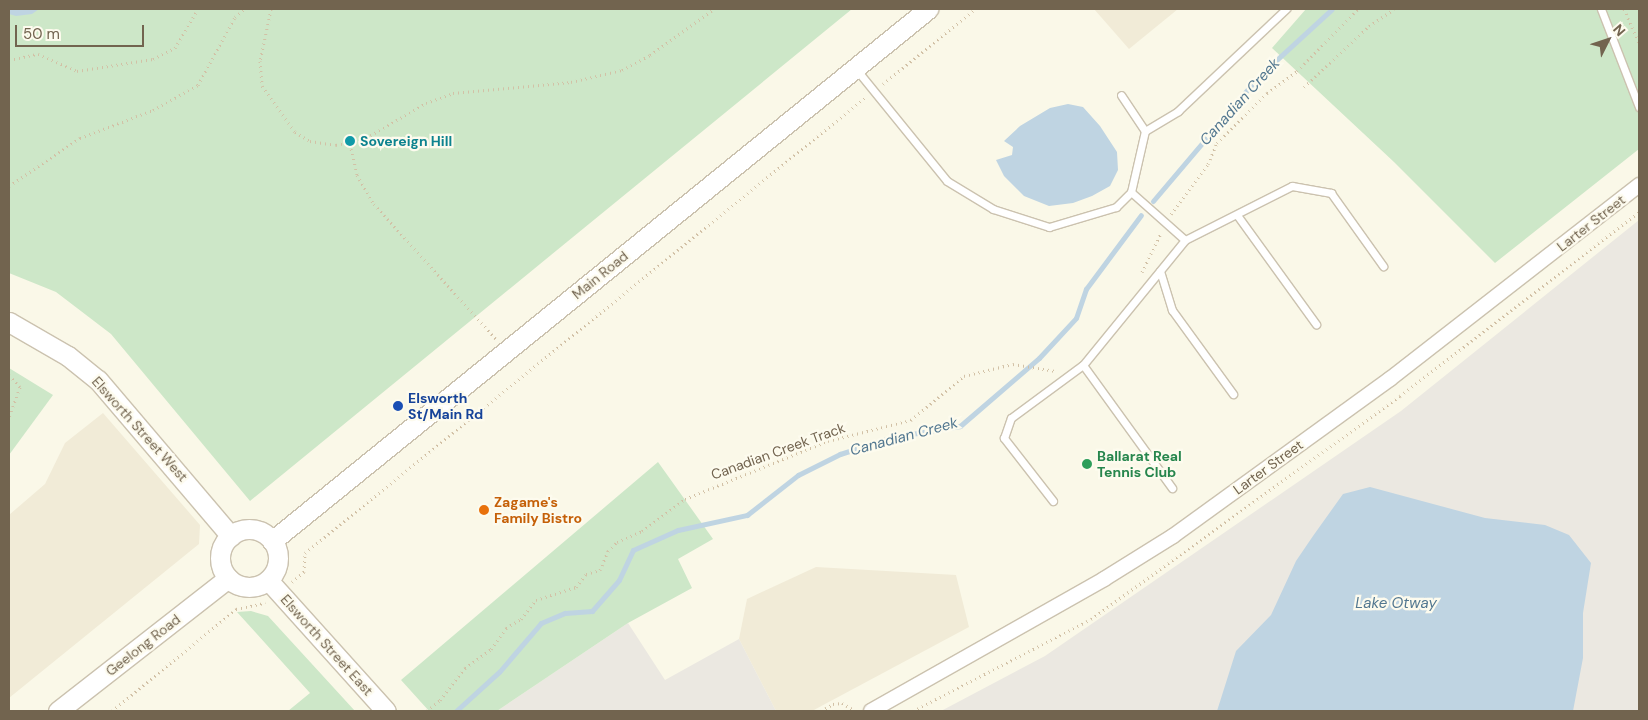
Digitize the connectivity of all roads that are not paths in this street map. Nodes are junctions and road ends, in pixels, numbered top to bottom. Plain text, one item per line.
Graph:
1 (928, 9) edge
2 (1286, 9) edge
3 (1601, 9) edge
4 (856, 68) junction
5 (1121, 95) dead end
6 (1639, 107) edge
7 (1145, 131) junction
8 (1639, 185) edge
9 (1131, 192) junction
10 (1237, 215) junction
11 (1185, 240) junction
12 (1383, 266) dead end
13 (1160, 271) junction
14 (9, 322) edge
15 (1316, 324) dead end
16 (1083, 364) junction
17 (1233, 394) dead end
18 (1172, 488) dead end
19 (1052, 501) dead end
20 (231, 536) junction
21 (272, 541) junction
22 (228, 578) junction
23 (274, 586) junction
24 (58, 711) edge
25 (386, 711) edge
26 (871, 711) edge

1 - 4 main road, Main Road
2 - 7 lane
3 - 6 lane
4 - 9 lane
4 - 21 main road, Main Road
5 - 7 lane
7 - 9 lane
8 - 26 street, Larter Street
9 - 11 lane
10 - 11 lane
10 - 12 lane
10 - 15 lane
11 - 13 lane
13 - 16 lane
13 - 17 lane
14 - 20 main road, Elsworth Street West
16 - 18 lane
16 - 19 lane
20 - 21 main road
20 - 22 main road
21 - 23 main road
22 - 23 main road
22 - 24 main road, Geelong Road
23 - 25 main road, Elsworth Street East

